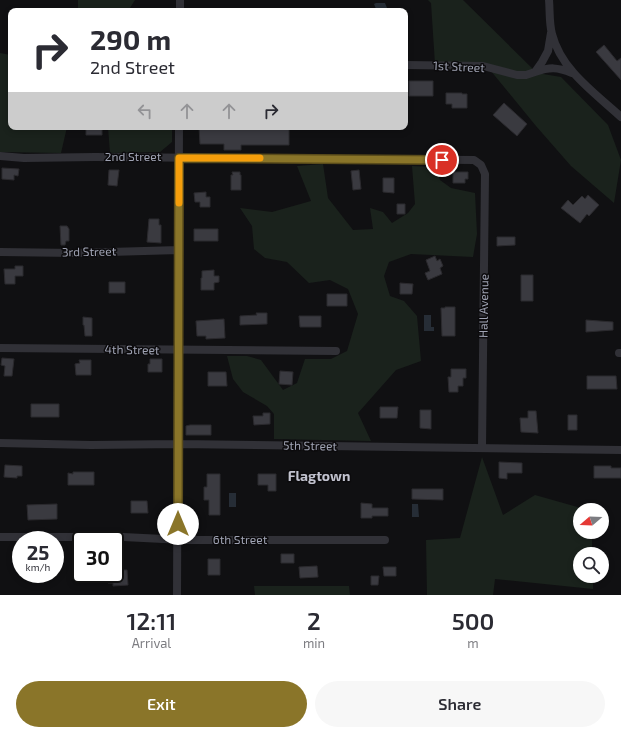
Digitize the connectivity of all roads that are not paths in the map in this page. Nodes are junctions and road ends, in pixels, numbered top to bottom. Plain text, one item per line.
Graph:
1 (549, 0) edge
2 (552, 33) junction
3 (408, 65) edge
4 (535, 72) junction
5 (574, 74) junction
6 (621, 117) edge
7 (180, 130) edge
8 (0, 156) edge
9 (179, 158) junction
10 (481, 165) joint
11 (179, 250) junction
12 (0, 252) edge
13 (0, 348) edge
14 (178, 350) junction
15 (336, 351) dead end
16 (0, 443) edge
17 (178, 444) junction
18 (482, 447) junction
19 (621, 450) edge
20 (0, 537) edge
21 (177, 540) junction
22 (385, 540) dead end
23 (177, 595) edge

1 - 2 street
2 - 4 street
2 - 5 street
3 - 4 street, 1st Street
4 - 5 street, 1st Street
5 - 6 street
7 - 9 street
8 - 9 street, 2nd Street
9 - 10 street, 2nd Street
9 - 11 street
10 - 18 street, Hall Avenue
11 - 12 street, 3rd Street
11 - 14 street
13 - 14 street, 4th Street
14 - 15 street, 4th Street
14 - 17 street
16 - 17 street, 5th Street
17 - 18 street, 5th Street
17 - 21 street
18 - 19 street, 5th Street
20 - 21 street, 6th Street
21 - 22 street, 6th Street
21 - 23 street

